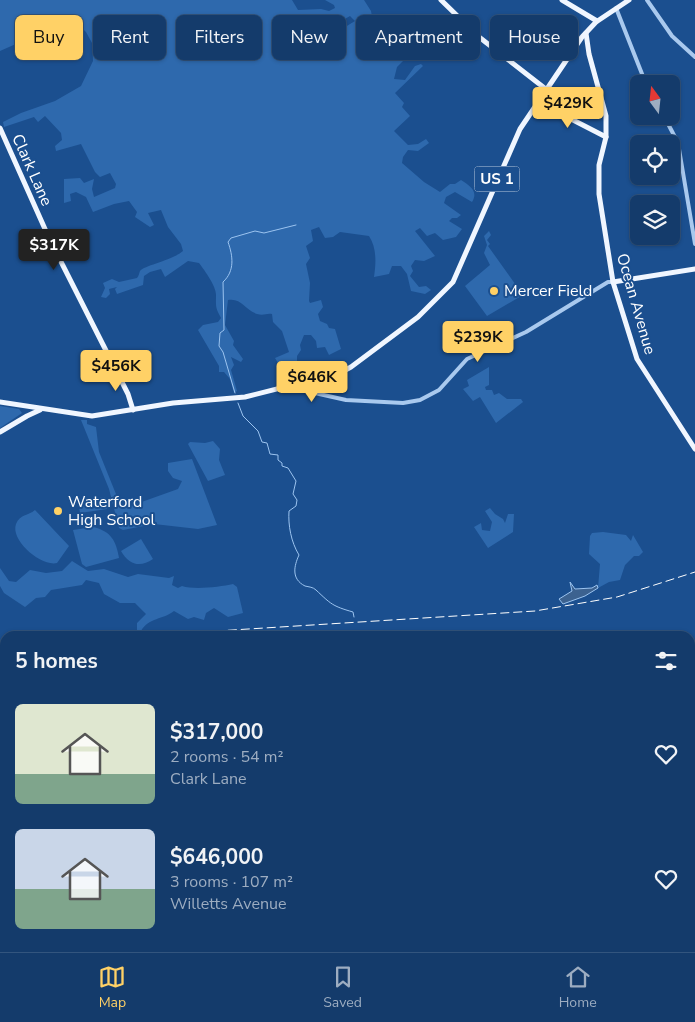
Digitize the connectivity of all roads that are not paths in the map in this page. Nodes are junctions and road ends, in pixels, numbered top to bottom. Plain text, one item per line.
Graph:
1 (442, 0) edge
2 (562, 0) edge
3 (630, 0) edge
4 (647, 0) edge
5 (616, 8) junction
6 (597, 21) junction
7 (586, 33) junction
8 (695, 57) edge
9 (642, 75) edge
10 (547, 90) junction
11 (538, 102) junction
12 (669, 125) edge
13 (0, 128) edge
14 (606, 136) junction
15 (695, 244) edge
16 (695, 269) edge
17 (613, 282) junction
18 (294, 385) junction
19 (0, 402) edge
20 (14, 404) junction
21 (43, 410) junction
22 (134, 410) junction
23 (23, 418) junction
24 (0, 432) edge
25 (695, 449) edge

1 - 10 main road
2 - 6 main road
3 - 5 main road
4 - 8 street
5 - 6 main road
5 - 9 street
6 - 7 main road, US 1
7 - 10 main road, US 1
7 - 14 main road, Ocean Avenue
10 - 11 main road, US 1
11 - 14 main road
11 - 18 main road, US 1
12 - 15 street
13 - 22 main road, Clark Lane
14 - 17 main road, Ocean Avenue
16 - 17 main road
17 - 18 street
17 - 25 main road, Ocean Avenue
18 - 22 main road, US 1
19 - 20 main road, US 1
20 - 21 main road, US 1
20 - 23 main road
21 - 22 main road, US 1
21 - 23 main road
23 - 24 main road

